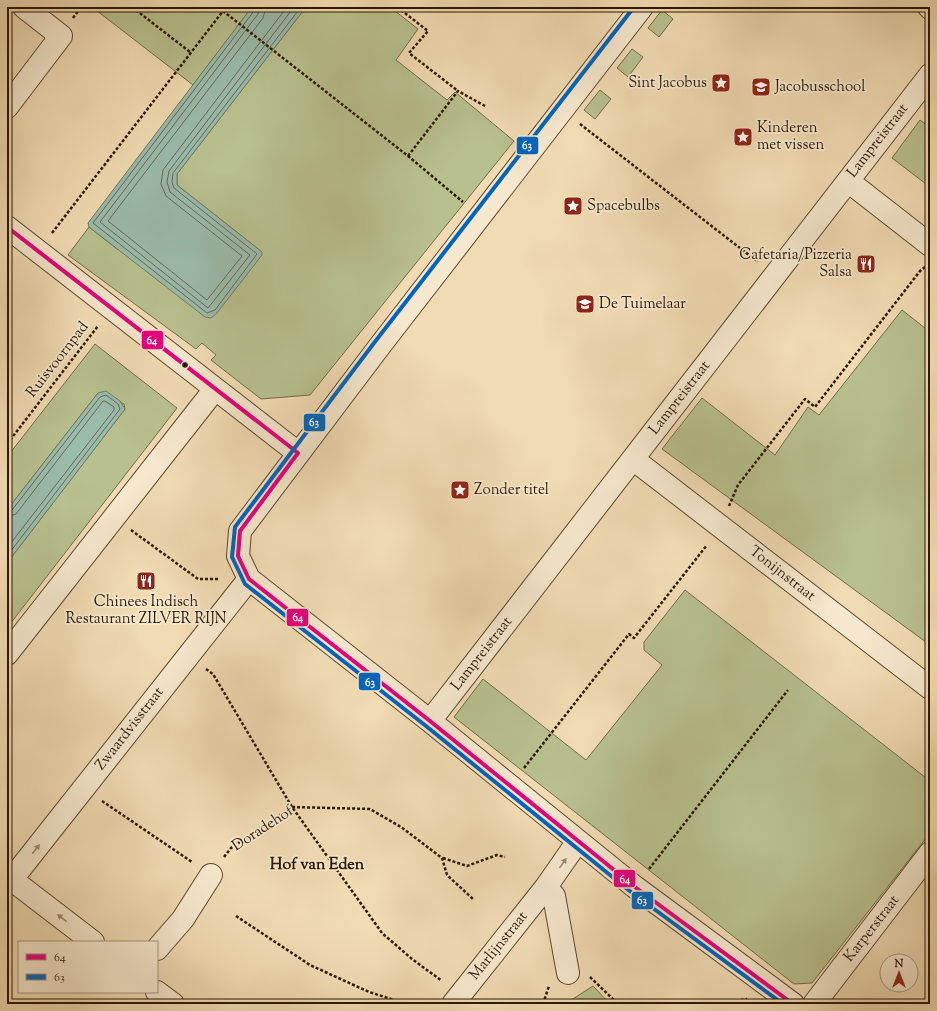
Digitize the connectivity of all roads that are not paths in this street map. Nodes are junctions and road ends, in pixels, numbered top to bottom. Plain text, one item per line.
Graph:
1 (24, 7) edge
2 (642, 7) edge
3 (930, 74) edge
4 (7, 108) edge
5 (848, 181) junction
6 (10, 237) edge
7 (930, 245) edge
8 (215, 389) junction
9 (298, 453) junction
10 (633, 459) junction
11 (249, 579) junction
12 (7, 654) edge
13 (930, 688) edge
14 (430, 721) junction
15 (578, 841) junction
16 (930, 853) edge
17 (212, 875) road end
18 (9, 877) edge
19 (546, 887) junction
20 (92, 941) edge
21 (158, 948) edge
22 (568, 973) dead end
23 (158, 993) edge
24 (456, 999) edge
25 (173, 1004) edge
26 (793, 1004) edge
27 (814, 1004) edge

1 - 4 street
2 - 9 street
3 - 5 street, Lampreistraat
5 - 7 street
5 - 10 street, Lampreistraat
6 - 8 street
8 - 9 street
8 - 12 street
9 - 11 street
10 - 13 street, Tonijnstraat
10 - 14 street, Lampreistraat
11 - 14 street
18 -> 11 street, Zwaardvisstraat
14 - 15 street
19 -> 15 street, Marlijnstraat
15 - 26 street
16 - 27 street, Karperstraat
17 - 21 street
20 -> 18 street
19 - 22 street
19 - 24 street, Marlijnstraat
23 - 25 street

